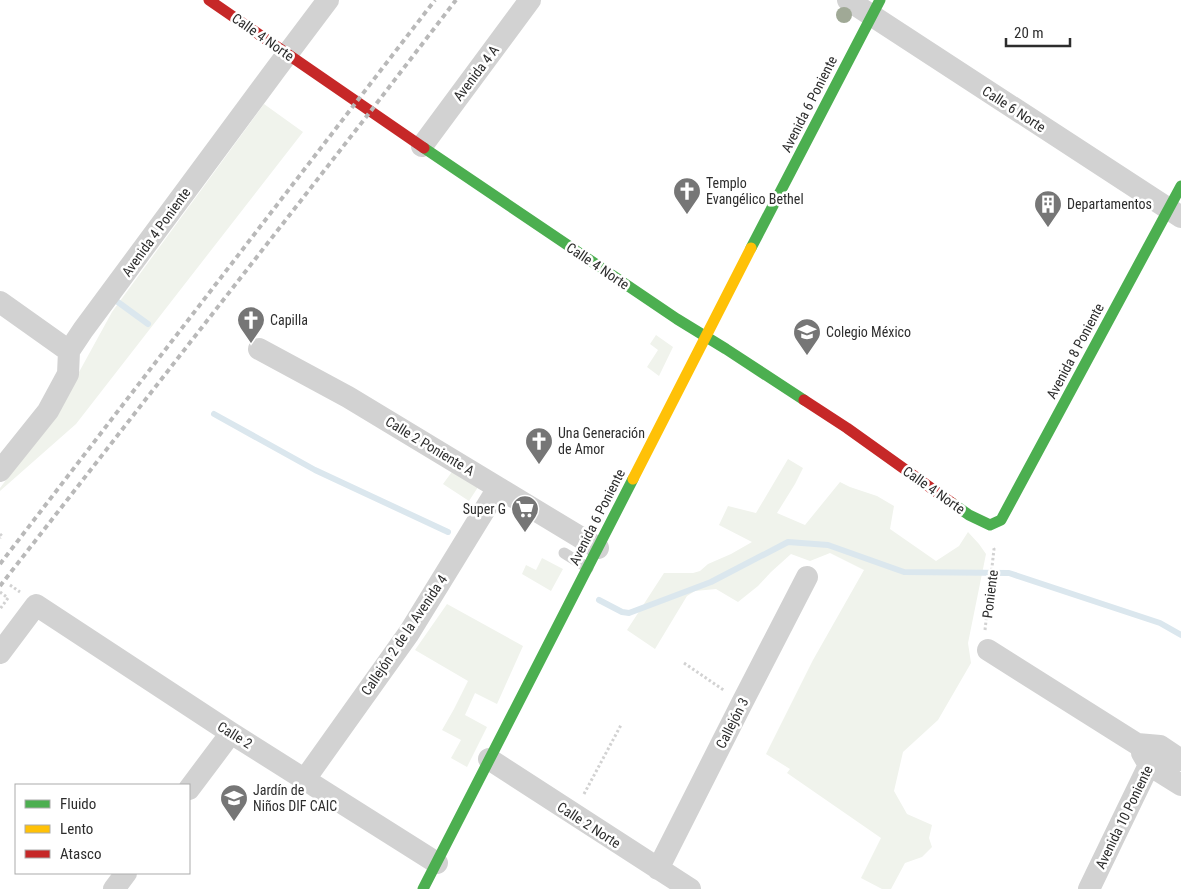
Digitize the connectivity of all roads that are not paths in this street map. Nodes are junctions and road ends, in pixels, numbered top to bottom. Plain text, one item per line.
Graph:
1 (209, 0) edge
2 (328, 0) edge
3 (530, 0) edge
4 (848, 0) edge
5 (876, 8) edge
6 (287, 54) junction
7 (422, 146) junction
8 (1181, 186) edge
9 (1175, 213) edge
10 (0, 302) edge
11 (705, 337) junction
12 (259, 349) dead end
13 (69, 351) junction
14 (0, 471) edge
15 (498, 488) junction
16 (990, 525) joint
17 (598, 548) junction
18 (564, 553) dead end
19 (588, 568) junction
20 (807, 577) dead end
21 (986, 644) road end
22 (0, 653) edge
23 (231, 733) junction
24 (1155, 756) junction
25 (489, 759) junction
26 (1181, 760) edge
27 (305, 779) junction
28 (1181, 785) edge
29 (190, 788) edge
30 (437, 863) junction
31 (658, 869) junction
32 (125, 874) edge
33 (114, 889) edge
34 (423, 889) edge
35 (690, 889) edge
36 (1089, 889) edge

1 - 6 street, Calle 4 Norte
2 - 6 street, Avenida 4 Poniente
3 - 7 street, Avenida 4 A
4 - 5 street, Calle 6 Norte
5 - 9 street, Calle 6 Norte
5 - 11 street, Avenida 6 Poniente
6 - 7 street, Calle 4 Norte
6 - 13 street, Avenida 4 Poniente
7 - 11 street, Calle 4 Norte
8 - 9 street, Avenida 8 Poniente
9 - 16 street, Avenida 8 Poniente
10 - 13 street
11 - 16 street, Calle 4 Norte
11 - 17 street, Avenida 6 Poniente
12 - 15 street, Calle 2 Poniente A
13 - 14 street, Avenida 4 Poniente
15 - 17 street, Calle 2 Poniente A
15 - 27 street, Callejón 2 de la Avenida 4
17 - 19 street, Avenida 6 Poniente
18 - 19 lane
19 - 25 street, Avenida 6 Poniente
20 - 31 street, Callejón 3
21 - 24 street
22 - 23 street, Calle 2
23 - 27 street, Calle 2
23 - 29 street
24 - 26 street
24 - 28 street
24 - 36 street, Avenida 10 Poniente
25 - 30 street, Avenida 6 Poniente
25 - 31 street, Calle 2 Norte
27 - 30 street, Calle 2
30 - 34 street, Avenida 6 Poniente
31 - 35 street, Calle 2 Norte
32 - 33 street

